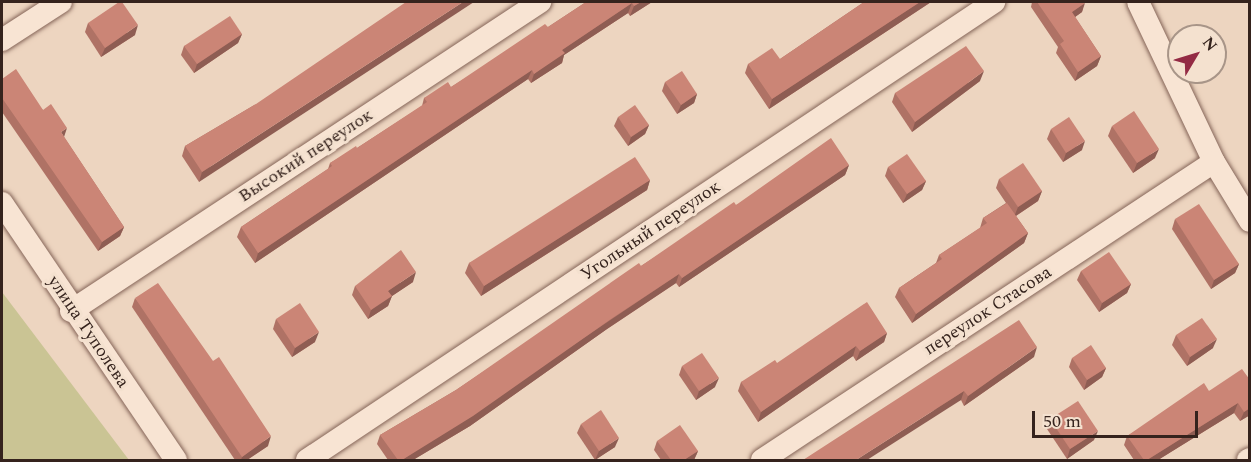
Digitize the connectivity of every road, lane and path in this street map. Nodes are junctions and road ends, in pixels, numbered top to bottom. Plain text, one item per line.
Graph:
1 (61, 2) edge
2 (540, 2) edge
3 (994, 2) edge
4 (1138, 2) edge
5 (2, 40) edge
6 (1214, 162) junction
7 (2, 203) edge
8 (1250, 220) edge
9 (71, 311) junction
10 (176, 460) edge
11 (307, 460) edge
12 (762, 460) edge

1 - 5 street
2 - 9 street, Высокий переулок
3 - 11 street, Угольный переулок
4 - 6 street
6 - 8 street
6 - 12 street, переулок Стасова
7 - 9 street, улица Туполева
9 - 10 street, улица Туполева

